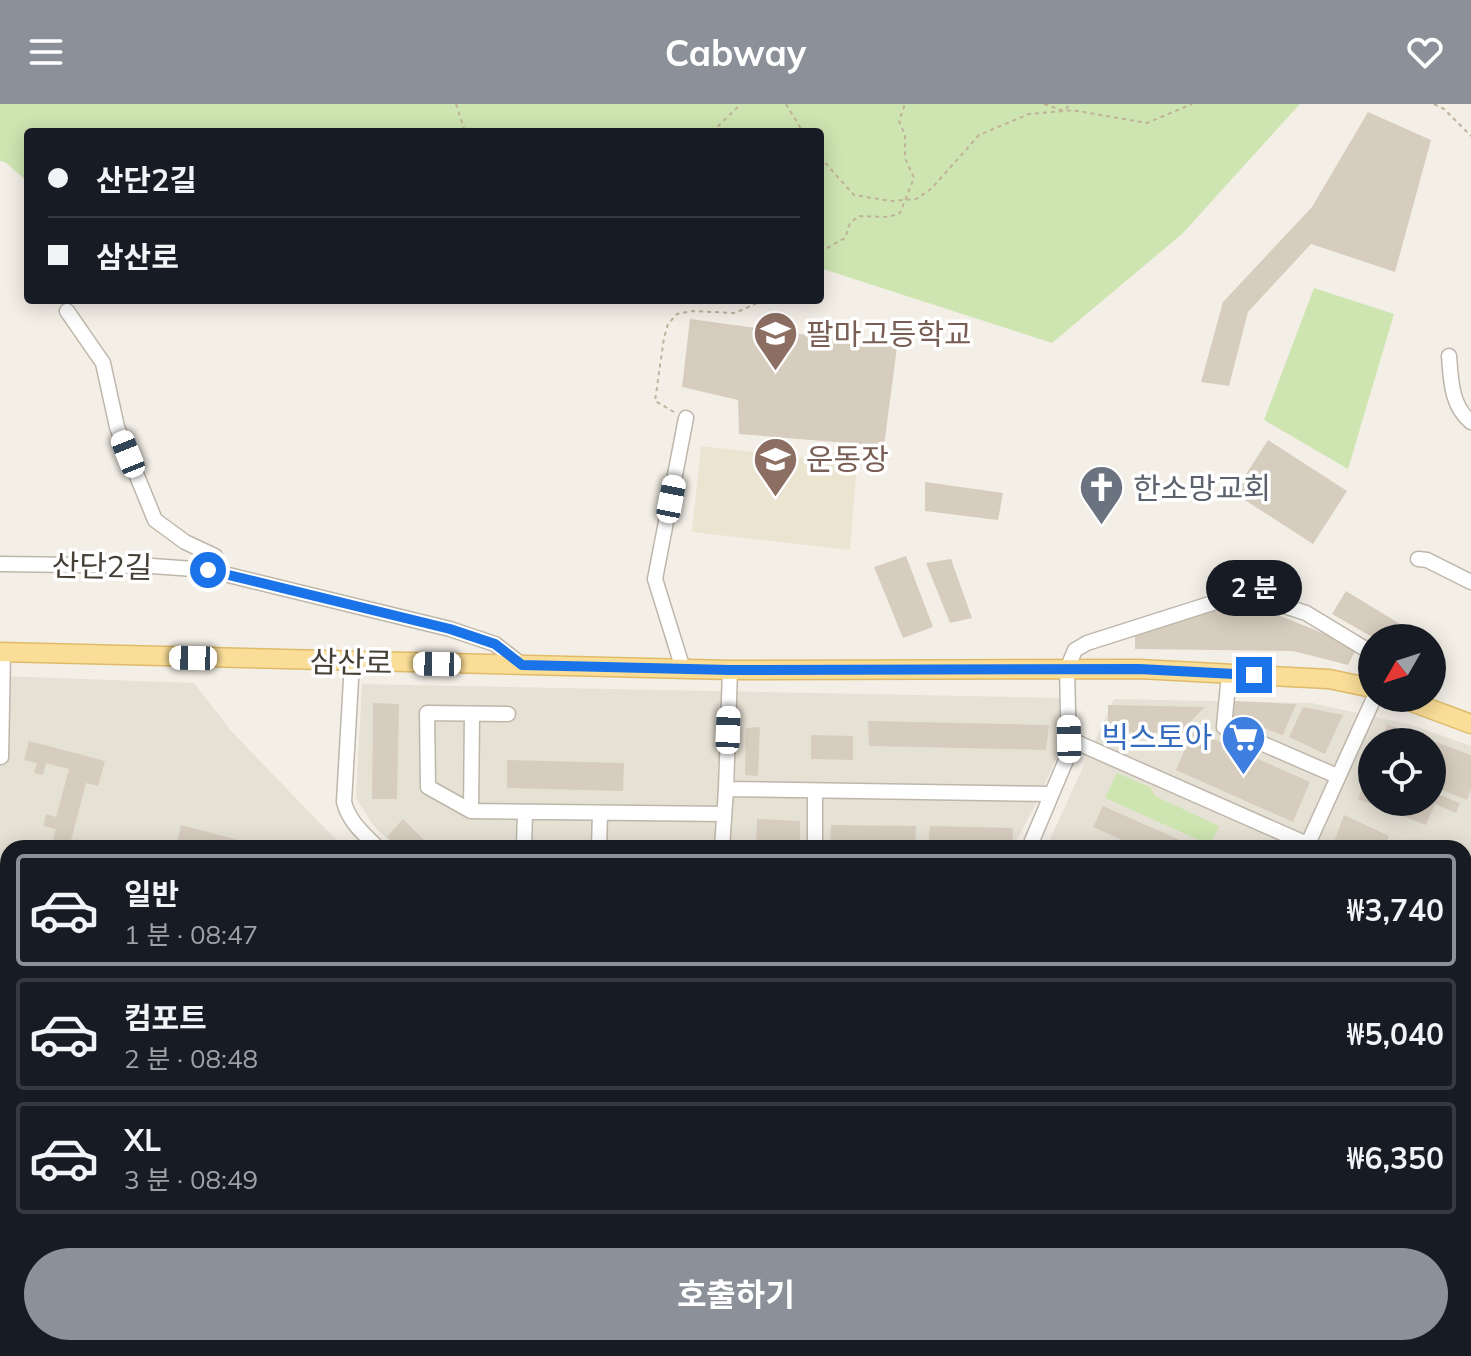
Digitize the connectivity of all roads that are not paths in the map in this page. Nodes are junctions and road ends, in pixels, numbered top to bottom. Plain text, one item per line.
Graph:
1 (67, 311) dead end
2 (1449, 356) dead end
3 (686, 418) road end
4 (1471, 422) edge
5 (1418, 559) dead end
6 (0, 564) edge
7 (222, 573) junction
8 (1471, 582) edge
9 (1358, 645) edge
10 (2, 652) edge
11 (352, 662) junction
12 (522, 665) junction
13 (683, 669) junction
14 (1067, 669) junction
15 (730, 670) junction
16 (1229, 674) junction
17 (1358, 685) edge
18 (1367, 712) edge
19 (1439, 712) edge
20 (472, 714) junction
21 (508, 714) dead end
22 (1471, 724) edge
23 (1069, 739) junction
24 (1, 757) edge
25 (1337, 776) junction
26 (726, 789) junction
27 (815, 791) junction
28 (1051, 794) junction
29 (471, 811) junction
30 (525, 812) junction
31 (600, 813) junction
32 (724, 814) junction
33 (370, 840) edge
34 (524, 840) edge
35 (599, 840) edge
36 (722, 840) edge
37 (815, 840) edge
38 (1032, 840) edge
39 (1293, 840) edge
40 (1309, 840) edge

1 - 7 street
2 - 4 street
3 - 13 street
5 - 8 street
6 - 7 street, 산단2길
7 - 12 street, 산단2길
9 - 14 street
10 - 11 main road, 삼산로
10 - 24 street
11 - 12 main road, 삼산로
11 - 33 street
12 - 13 main road, 삼산로
13 - 15 main road, 삼산로
14 - 15 main road, 삼산로
14 - 16 main road, 삼산로
14 - 23 street
15 - 26 street
16 - 17 main road, 삼산로
16 - 25 street
18 - 25 street
19 - 22 main road
20 - 21 street
20 - 29 street
20 - 29 street
23 - 28 street
23 - 39 street
25 - 40 street
26 - 27 street
26 - 32 street
27 - 28 street
27 - 37 street
28 - 38 street
29 - 30 street
30 - 31 street
30 - 34 street
31 - 32 street
31 - 35 street
32 - 36 street

